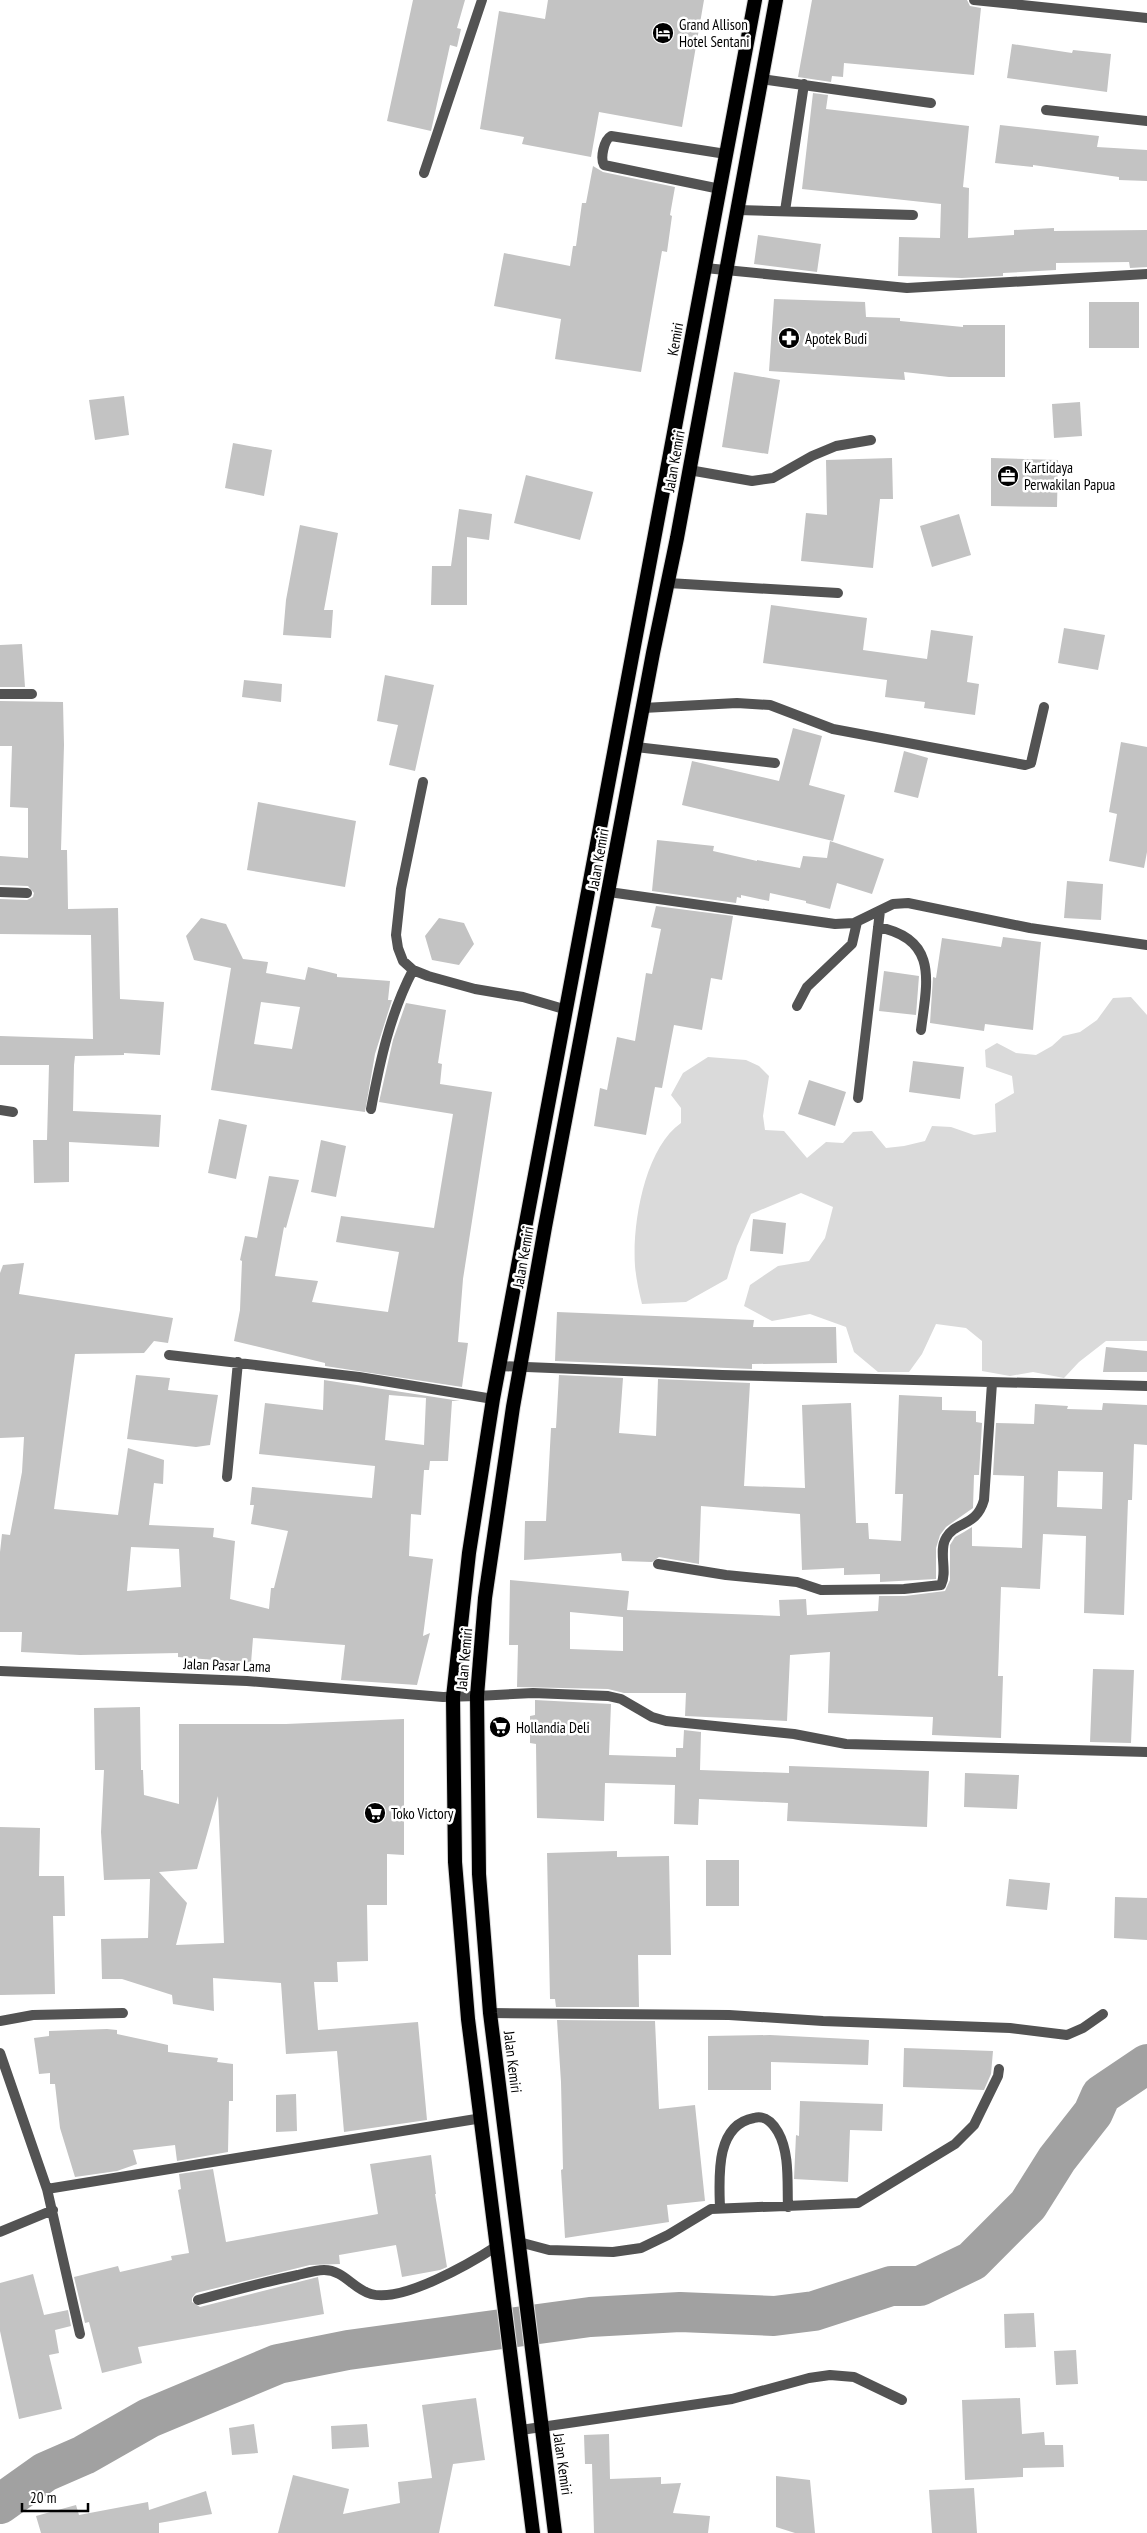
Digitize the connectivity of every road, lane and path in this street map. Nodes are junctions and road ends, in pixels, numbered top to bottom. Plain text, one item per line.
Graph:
1 (482, 0) edge
2 (755, 0) edge
3 (776, 0) edge
4 (974, 0) edge
5 (1147, 18) edge
6 (761, 79) junction
7 (804, 84) junction
8 (931, 103) dead end
9 (1046, 110) dead end
10 (1147, 121) edge
11 (726, 154) junction
12 (424, 173) dead end
13 (720, 189) junction
14 (738, 210) junction
15 (784, 211) junction
16 (913, 215) dead end
17 (705, 268) junction
18 (725, 270) junction
19 (1147, 274) edge
20 (871, 440) dead end
21 (689, 470) junction
22 (668, 583) junction
23 (838, 593) dead end
24 (626, 684) junction
25 (647, 688) junction
26 (0, 694) edge
27 (32, 694) dead end
28 (1044, 707) dead end
29 (643, 708) junction
30 (636, 747) junction
31 (775, 763) dead end
32 (423, 782) dead end
33 (0, 892) edge
34 (609, 892) junction
35 (26, 893) dead end
36 (880, 911) junction
37 (857, 922) junction
38 (878, 926) junction
39 (1147, 945) edge
40 (413, 970) junction
41 (797, 1006) dead end
42 (567, 1010) junction
43 (921, 1030) dead end
44 (858, 1098) dead end
45 (371, 1109) dead end
46 (0, 1110) edge
47 (14, 1112) dead end
48 (169, 1355) dead end
49 (238, 1362) junction
50 (500, 1366) junction
51 (520, 1367) junction
52 (992, 1383) junction
53 (1147, 1386) edge
54 (493, 1399) junction
55 (227, 1477) dead end
56 (658, 1564) dead end
57 (0, 1671) edge
58 (453, 1696) junction
59 (477, 1696) junction
60 (1147, 1752) edge
61 (123, 2013) dead end
62 (490, 2013) junction
63 (1103, 2014) dead end
64 (0, 2021) edge
65 (0, 2053) edge
66 (999, 2069) dead end
67 (482, 2118) junction
68 (47, 2189) junction
69 (788, 2207) junction
70 (720, 2208) junction
71 (53, 2210) junction
72 (0, 2232) edge
73 (519, 2242) junction
74 (497, 2246) junction
75 (198, 2300) dead end
76 (80, 2334) dead end
77 (902, 2400) dead end
78 (541, 2426) junction
79 (521, 2430) junction
80 (534, 2533) edge
81 (556, 2533) edge

1 - 12 street
2 - 11 highway, Kemiri
3 - 6 highway, Jalan Kemiri
4 - 5 street
6 - 7 street
6 - 14 highway, Jalan Kemiri
7 - 8 street
7 - 15 street
9 - 10 street
11 - 13 highway, Kemiri
11 - 13 street
13 - 17 highway, Kemiri
14 - 15 street
14 - 18 highway, Jalan Kemiri
15 - 16 street
17 - 18 street
17 - 24 highway, Kemiri
18 - 19 street
18 - 21 highway, Jalan Kemiri
20 - 21 street
21 - 22 highway, Jalan Kemiri
22 - 23 street
22 - 25 highway, Jalan Kemiri
24 - 25 highway
24 - 42 highway, Jalan Kemiri
25 - 29 highway, Jalan Kemiri
26 - 27 street
28 - 29 street
29 - 30 highway, Jalan Kemiri
30 - 31 street
30 - 34 highway, Jalan Kemiri
32 - 40 street
33 - 35 street
34 - 37 street
34 - 51 highway, Jalan Kemiri
36 - 37 street
36 - 38 street
36 - 39 street
37 - 41 street
38 - 43 street
38 - 44 street
40 - 42 street
40 - 45 street
42 - 50 highway, Jalan Kemiri
46 - 47 street
48 - 49 street
49 - 54 street
49 - 55 street
50 - 51 street
50 - 54 highway, Jalan Kemiri
51 - 52 street
51 - 59 highway, Jalan Kemiri
52 - 53 street
52 - 56 street
54 - 58 highway, Jalan Kemiri
57 - 58 street, Jalan Pasar Lama
58 - 59 street, Jalan Pasar Lama
58 - 67 highway, Jalan Kemiri
59 - 60 street, Jalan Pasar Lama
59 - 62 highway, Jalan Kemiri
61 - 64 street
62 - 63 street
62 - 73 highway, Jalan Kemiri
65 - 68 street
66 - 69 street
67 - 68 street
67 - 74 highway, Jalan Kemiri
68 - 71 street
69 - 70 street
69 - 70 street
70 - 73 street
71 - 72 street
71 - 76 street
73 - 78 highway, Jalan Kemiri
74 - 75 street
74 - 79 highway, Jalan Kemiri
77 - 78 street
78 - 79 street
78 - 81 highway, Jalan Kemiri
79 - 80 highway, Jalan Kemiri

